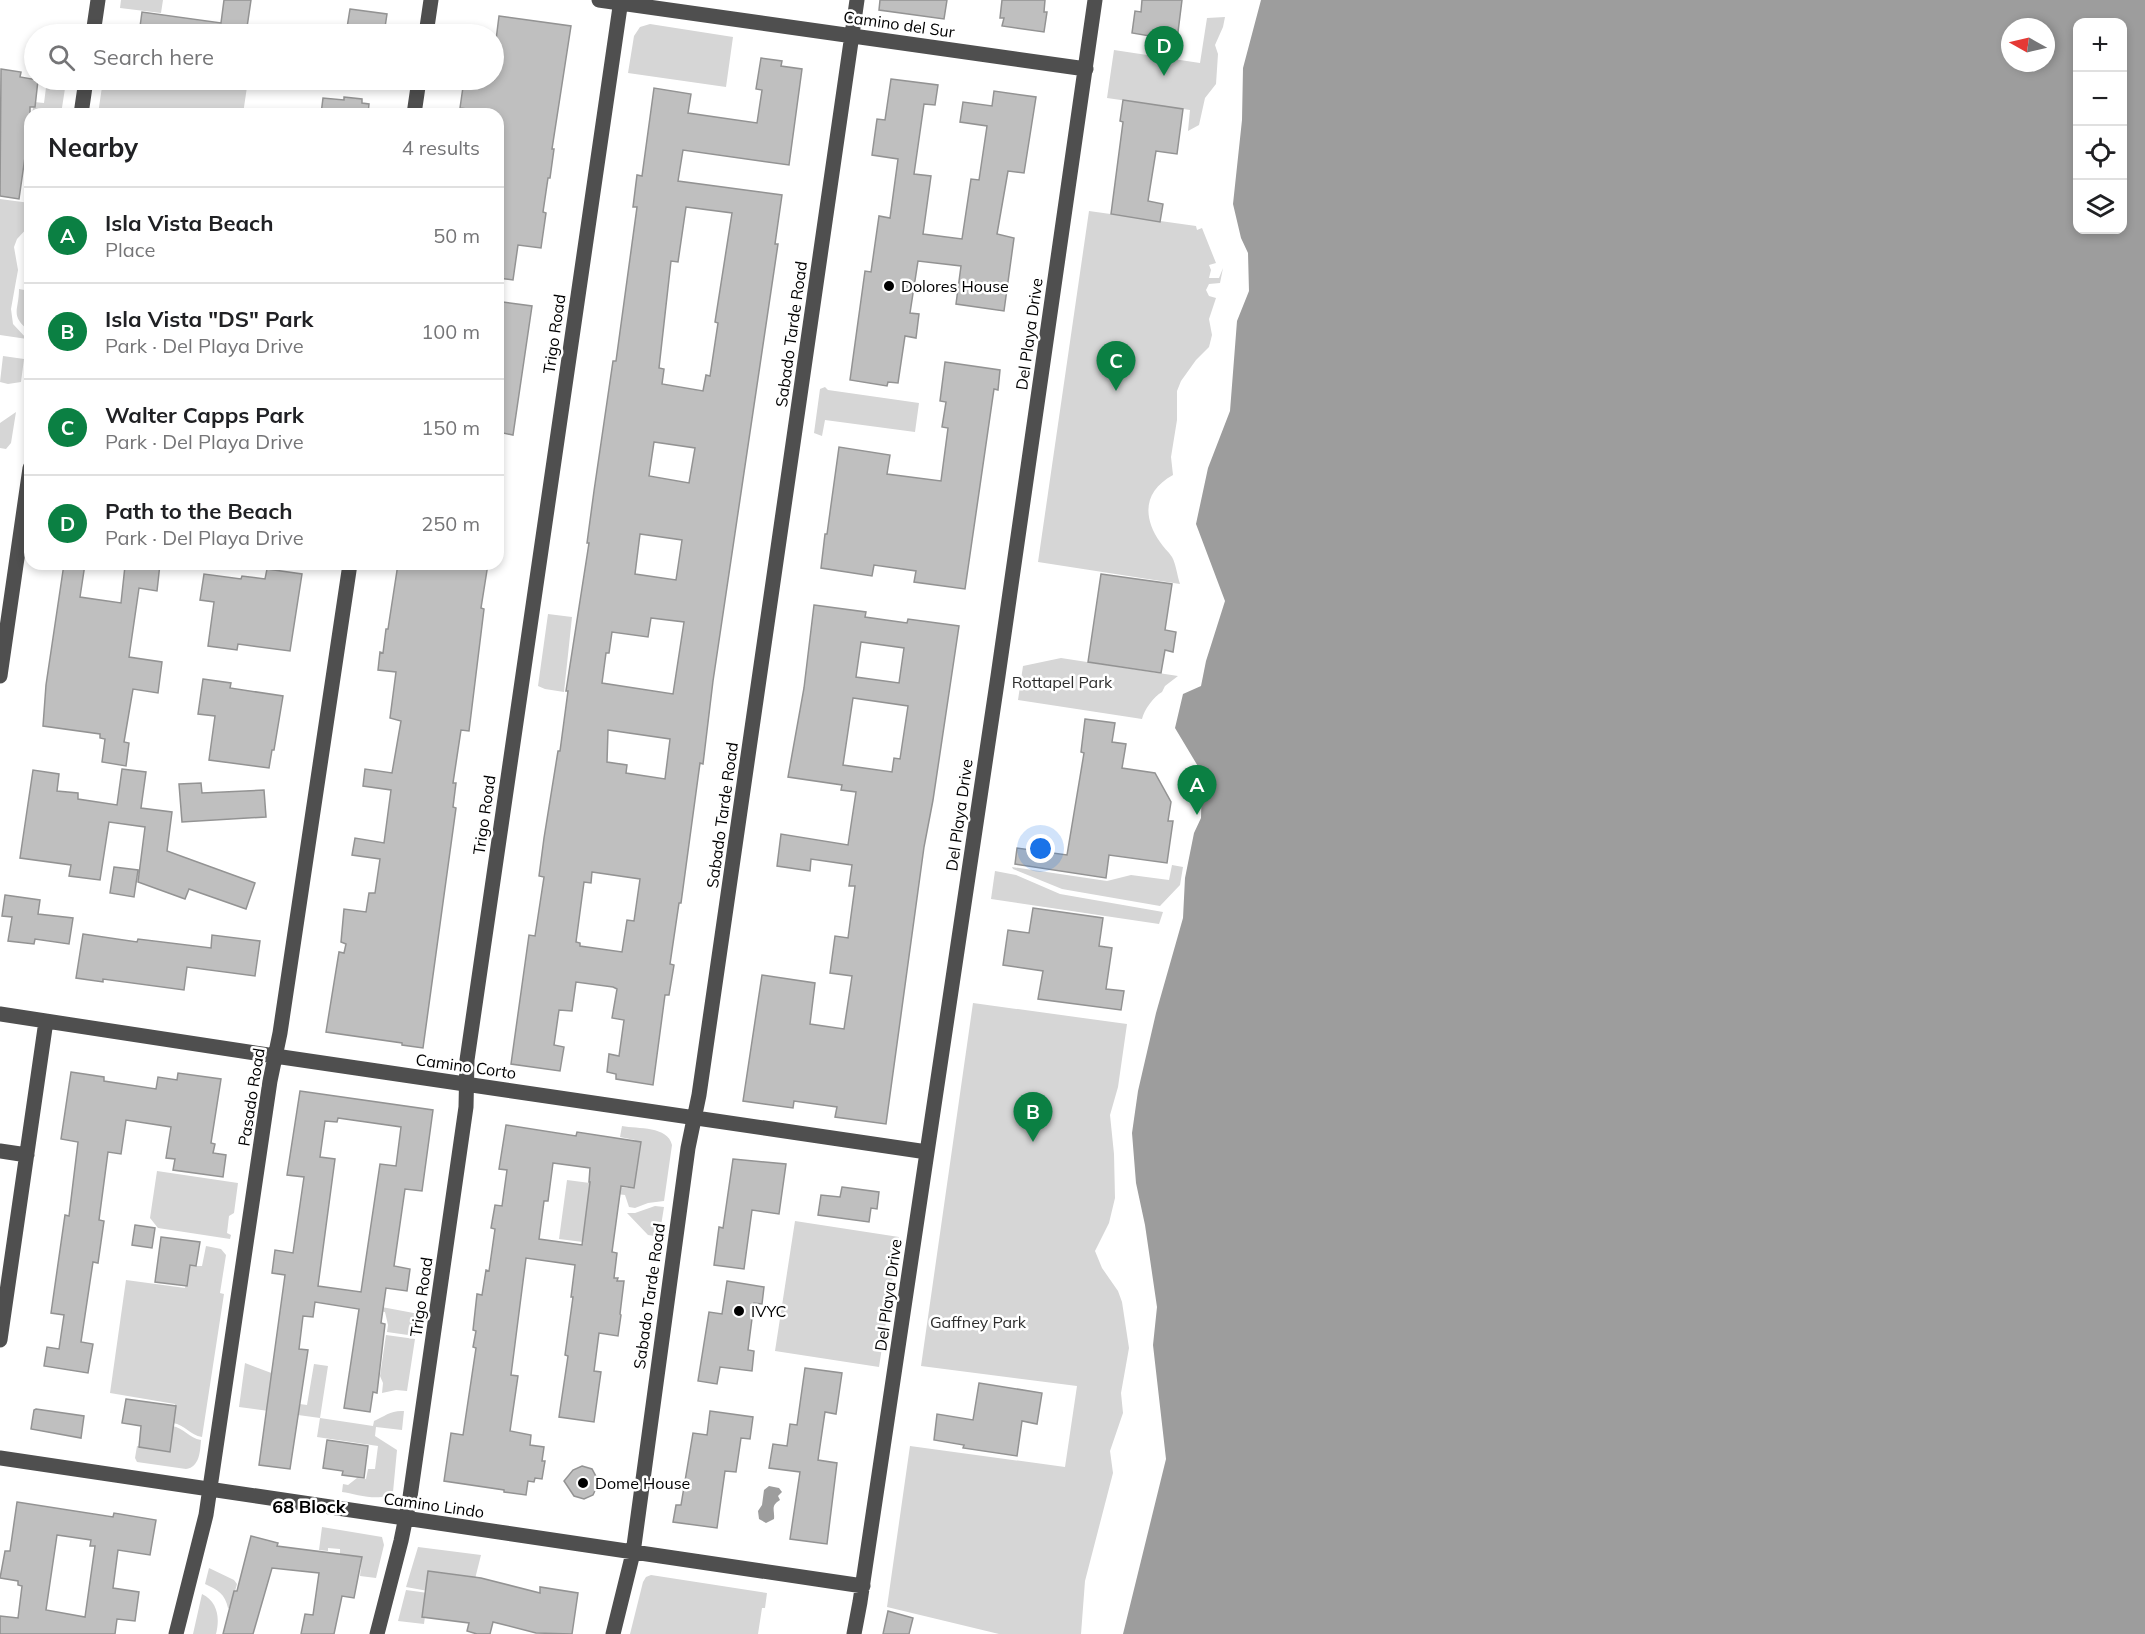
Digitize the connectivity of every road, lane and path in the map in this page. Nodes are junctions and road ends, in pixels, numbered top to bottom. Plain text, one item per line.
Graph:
1 (98, 0) edge
2 (431, 0) edge
3 (599, 0) edge
4 (857, 0) edge
5 (1095, 0) edge
6 (620, 2) edge
7 (94, 24) edge
8 (427, 24) edge
9 (852, 36) junction
10 (1086, 69) junction
11 (85, 90) edge
12 (418, 90) edge
13 (82, 108) edge
14 (415, 108) edge
15 (24, 510) edge
16 (349, 570) edge
17 (0, 676) edge
18 (0, 1014) edge
19 (46, 1021) junction
20 (275, 1056) junction
21 (466, 1084) junction
22 (694, 1118) junction
23 (0, 1151) edge
24 (927, 1152) junction
25 (27, 1155) junction
26 (0, 1340) edge
27 (0, 1458) edge
28 (210, 1490) junction
29 (406, 1519) junction
30 (633, 1552) junction
31 (863, 1586) junction
32 (176, 1634) edge
33 (377, 1634) edge
34 (613, 1634) edge
35 (854, 1634) edge

1 - 7 street
2 - 8 street
3 - 6 street, Camino del Sur
4 - 9 street, Sabado Tarde Road
5 - 10 street, Del Playa Drive
6 - 9 street, Camino del Sur
6 - 21 street, Trigo Road
9 - 10 street, Camino del Sur
9 - 22 street, Sabado Tarde Road
10 - 24 street, Del Playa Drive
11 - 13 street
12 - 14 street
15 - 17 street
16 - 20 street, Pasado Road
18 - 19 street, Camino Corto
19 - 20 street, Camino Corto
19 - 25 street
20 - 21 street, Camino Corto
20 - 28 street, Pasado Road
21 - 22 street, Camino Corto
21 - 29 street, Trigo Road
22 - 24 street, Camino Corto
22 - 30 street, Sabado Tarde Road
23 - 25 street
24 - 31 street, Del Playa Drive
25 - 26 street
27 - 28 street, Camino Lindo
28 - 29 street, Camino Lindo
28 - 32 street, Pasado Road
29 - 30 street, Camino Lindo
29 - 33 street, Trigo Road
30 - 31 street, Camino Lindo
30 - 34 street, Sabado Tarde Road
31 - 35 street, Del Playa Drive

